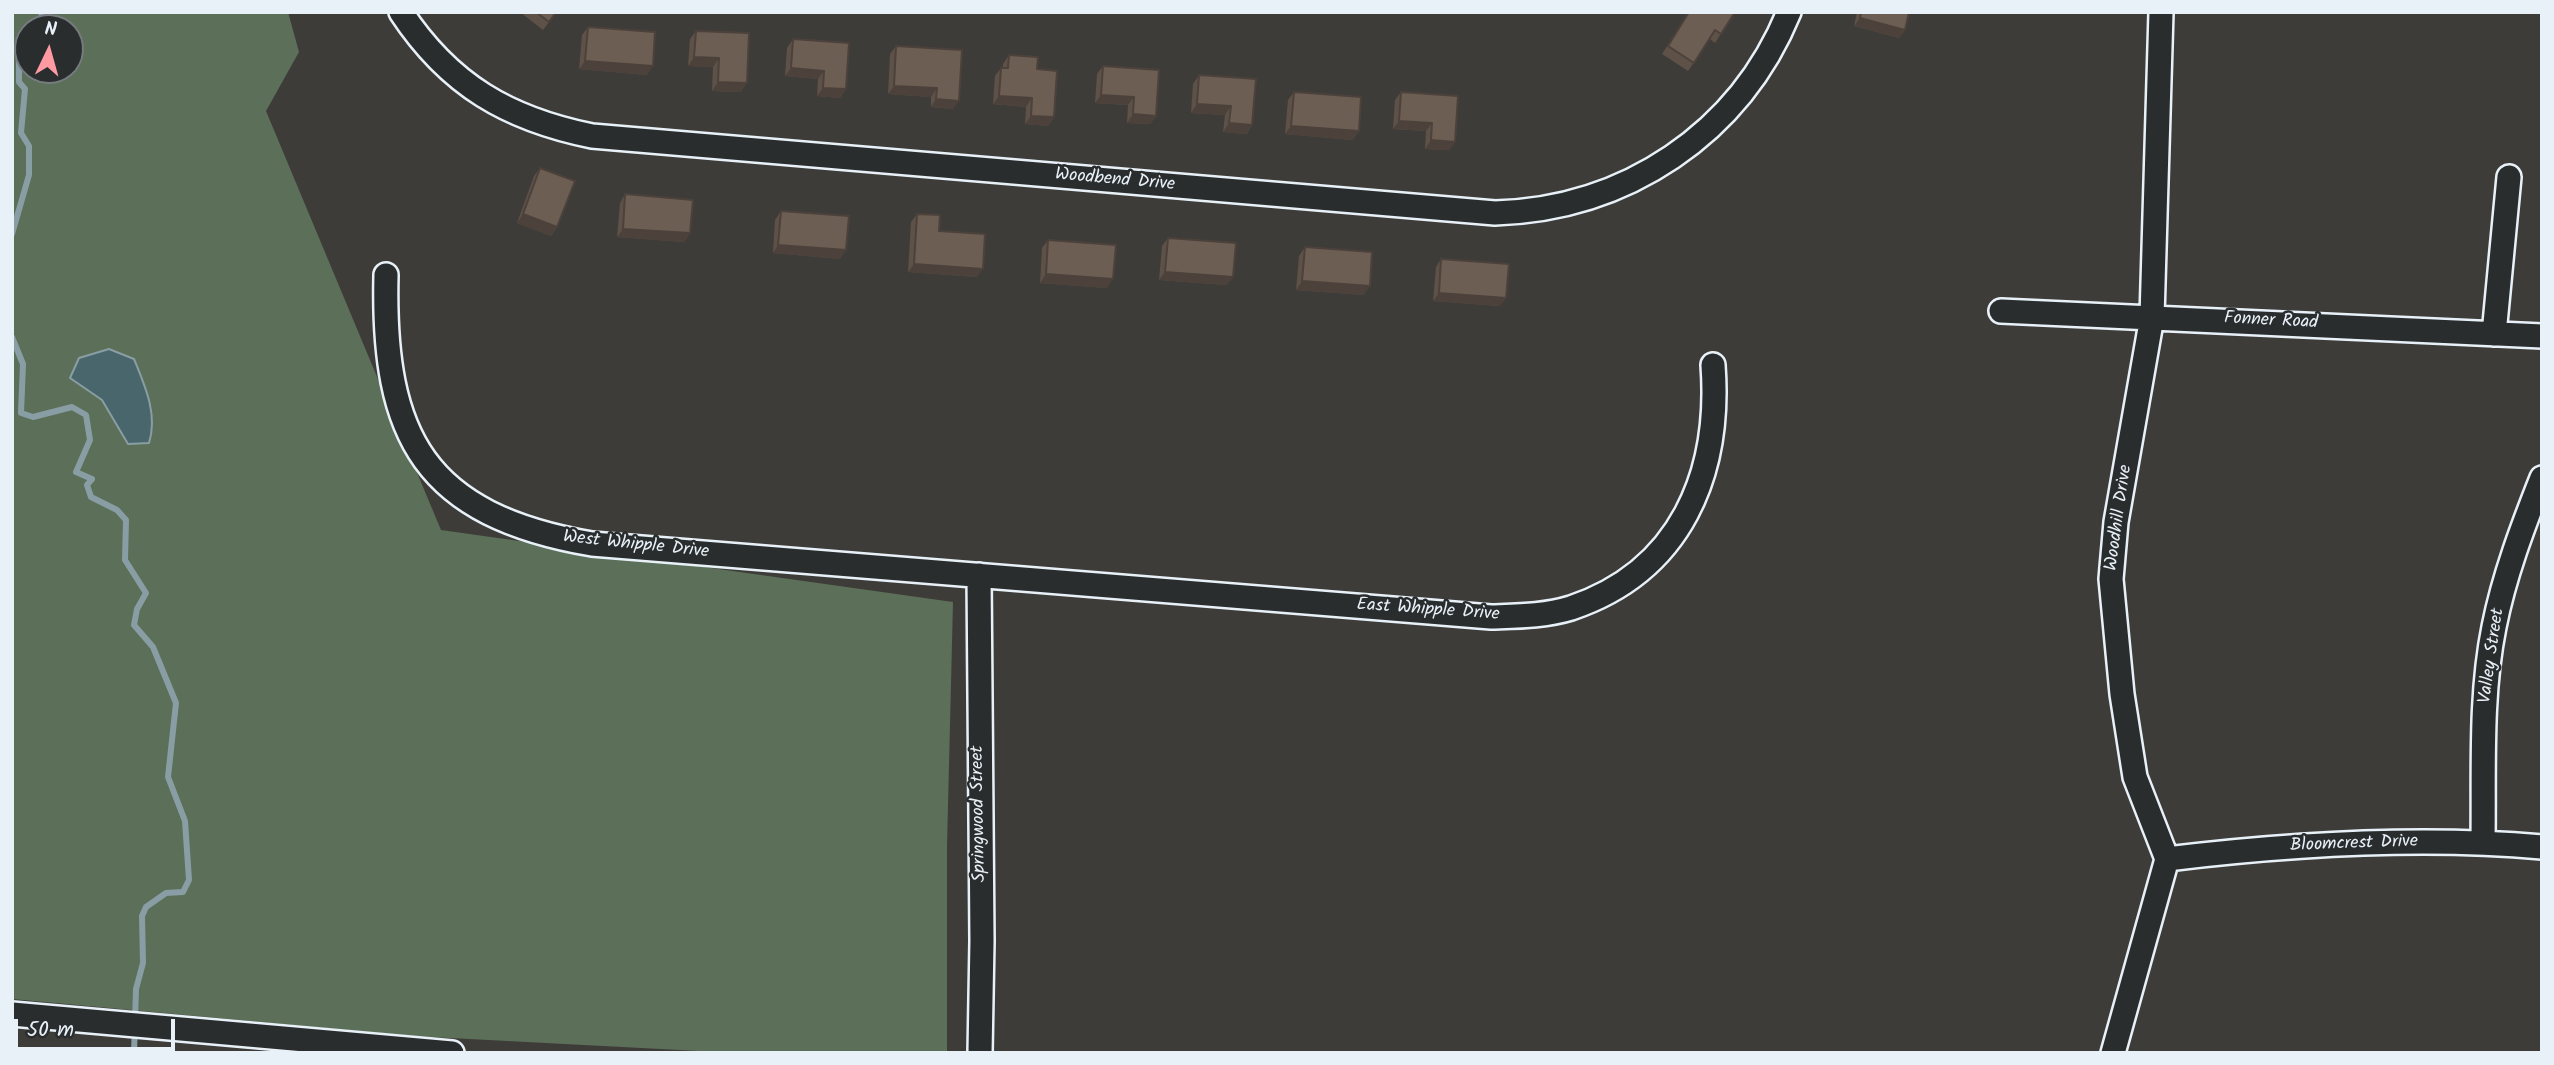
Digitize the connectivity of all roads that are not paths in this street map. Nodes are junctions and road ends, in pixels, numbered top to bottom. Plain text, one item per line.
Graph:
1 (401, 12) edge
2 (1789, 12) edge
3 (2161, 12) edge
4 (2509, 177) dead end
5 (386, 275) dead end
6 (2001, 311) dead end
7 (2152, 317) junction
8 (2494, 334) junction
9 (2542, 336) edge
10 (1713, 365) dead end
11 (2542, 478) edge
12 (979, 575) junction
13 (2483, 841) junction
14 (2542, 847) edge
15 (2167, 859) junction
16 (12, 1014) edge
17 (452, 1053) edge
18 (980, 1053) edge
19 (2113, 1053) edge

1 - 2 street, Woodbend Drive
3 - 7 street, Woodhill Drive
4 - 8 street
5 - 12 street, West Whipple Drive
6 - 7 street, Fonner Road
7 - 8 street, Fonner Road
7 - 15 street, Woodhill Drive
8 - 9 street, Fonner Road
10 - 12 street, East Whipple Drive
11 - 13 street, Valley Street
12 - 18 street, Springwood Street
13 - 14 street, Bloomcrest Drive
13 - 15 street, Bloomcrest Drive
15 - 19 street
16 - 17 street

